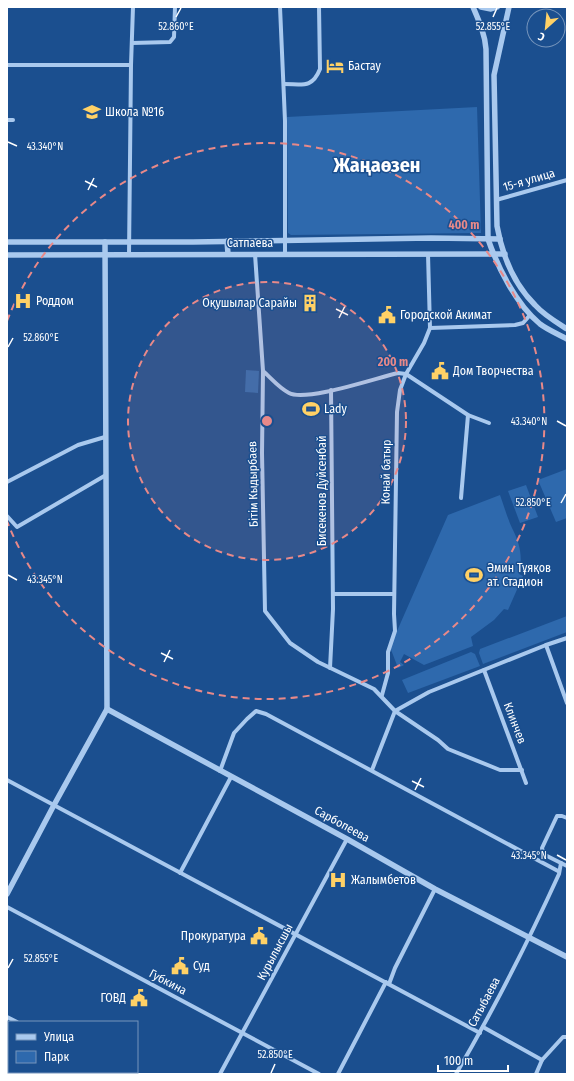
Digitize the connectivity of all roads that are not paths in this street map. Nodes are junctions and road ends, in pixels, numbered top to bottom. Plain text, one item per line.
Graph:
1 (133, 7) edge
2 (176, 7) edge
3 (280, 7) edge
4 (319, 7) edge
5 (473, 7) edge
6 (481, 7) edge
7 (497, 7) edge
8 (509, 7) edge
9 (132, 43) junction
10 (7, 65) edge
11 (131, 65) junction
12 (284, 84) junction
13 (7, 120) edge
14 (13, 120) dead end
15 (567, 180) edge
16 (496, 200) junction
17 (488, 239) junction
18 (500, 239) junction
19 (285, 240) junction
20 (227, 241) junction
21 (7, 242) edge
22 (105, 242) junction
23 (130, 242) junction
24 (129, 254) junction
25 (228, 254) junction
26 (255, 254) junction
27 (285, 254) junction
28 (428, 254) junction
29 (493, 254) junction
30 (505, 254) junction
31 (7, 255) edge
32 (105, 255) junction
33 (530, 315) junction
34 (430, 328) junction
35 (567, 329) edge
36 (567, 339) edge
37 (263, 371) junction
38 (406, 374) junction
39 (331, 390) junction
40 (468, 415) junction
41 (489, 423) dead end
42 (106, 437) junction
43 (106, 475) junction
44 (7, 482) edge
45 (461, 498) dead end
46 (7, 516) edge
47 (332, 594) junction
48 (394, 594) junction
49 (567, 638) edge
50 (546, 645) junction
51 (330, 668) junction
52 (484, 670) junction
53 (382, 695) junction
54 (567, 703) edge
55 (107, 709) junction
56 (395, 711) junction
57 (372, 770) junction
58 (522, 770) junction
59 (220, 771) junction
60 (231, 777) junction
61 (7, 780) edge
62 (526, 783) dead end
63 (54, 805) junction
64 (567, 818) edge
65 (348, 839) junction
66 (561, 863) junction
67 (567, 866) edge
68 (558, 871) junction
69 (180, 873) junction
70 (435, 889) junction
71 (7, 894) edge
72 (7, 907) edge
73 (296, 934) junction
74 (529, 938) junction
75 (567, 957) edge
76 (387, 983) junction
77 (483, 1027) junction
78 (242, 1033) junction
79 (480, 1033) junction
80 (567, 1037) edge
81 (542, 1060) junction
82 (220, 1074) edge
83 (320, 1074) edge
84 (338, 1074) edge
85 (456, 1074) edge
86 (536, 1074) edge

1 - 9 street
2 - 9 street
3 - 12 street
4 - 12 street
5 - 17 street
6 - 7 street
8 - 16 street
9 - 11 street
10 - 11 street
11 - 23 street
12 - 19 street
13 - 14 street
15 - 16 street, 15-я улица
16 - 18 street
17 - 18 street, Сатпаева
17 - 19 street, Сатпаева
17 - 29 street
18 - 30 street
19 - 20 street, Сатпаева
19 - 27 street
20 - 23 street, Сатпаева
20 - 25 street
21 - 22 street, Сатпаева
22 - 23 street, Сатпаева
22 - 32 street
23 - 24 street
24 - 25 street, Сатпаева
24 - 32 street, Сатпаева
25 - 26 street, Сатпаева
26 - 27 street, Сатпаева
26 - 37 street, Бiтiм Кыдырбаев
27 - 28 street, Сатпаева
28 - 29 street, Сатпаева
28 - 34 street, Конай батыр
29 - 30 street, Сатпаева
29 - 33 street
30 - 35 street
31 - 32 street, Сатпаева
32 - 42 street
33 - 34 street
33 - 36 street
34 - 38 street, Конай батыр
37 - 39 street
37 - 51 street, Бiтiм Кыдырбаев
38 - 39 street
38 - 40 street
38 - 48 street, Конай батыр
39 - 47 street, Бисекенов Дуйсенбай
40 - 41 street
40 - 45 street
42 - 43 street
42 - 44 street
43 - 46 street
43 - 55 street
47 - 48 street
47 - 51 street, Бисекенов Дуйсенбай
48 - 53 street, Конай батыр
49 - 50 street
50 - 52 street
50 - 54 street
51 - 53 street, Бiтiм Кыдырбаев
52 - 56 street
52 - 58 street, Клинчев
53 - 56 street, Бiтiм Кыдырбаев
55 - 59 street, Сарбопеева
55 - 63 street
56 - 57 street
56 - 58 street, Бiтiм Кыдырбаев
57 - 59 street
57 - 68 street
58 - 62 street, Клинчев
59 - 60 street, Сарбопеева
60 - 65 street, Сарбопеева
60 - 69 street
61 - 63 street
63 - 69 street
63 - 71 street
64 - 66 street
65 - 70 street, Сарбопеева
65 - 73 street, Курылысшы
66 - 67 street
66 - 68 street, Сатыбаева
68 - 74 street, Сатыбаева
69 - 73 street
70 - 74 street, Сарбопеева
70 - 76 street
72 - 78 street, Губкина
73 - 76 street
73 - 78 street, Курылысшы
74 - 75 street, Сарбопеева
74 - 77 street, Сатыбаева
76 - 79 street
76 - 84 street
77 - 79 street, Сатыбаева
77 - 81 street
78 - 82 street, Курылысшы
78 - 83 street, Губкина
79 - 85 street, Сатыбаева
80 - 81 street
81 - 86 street

